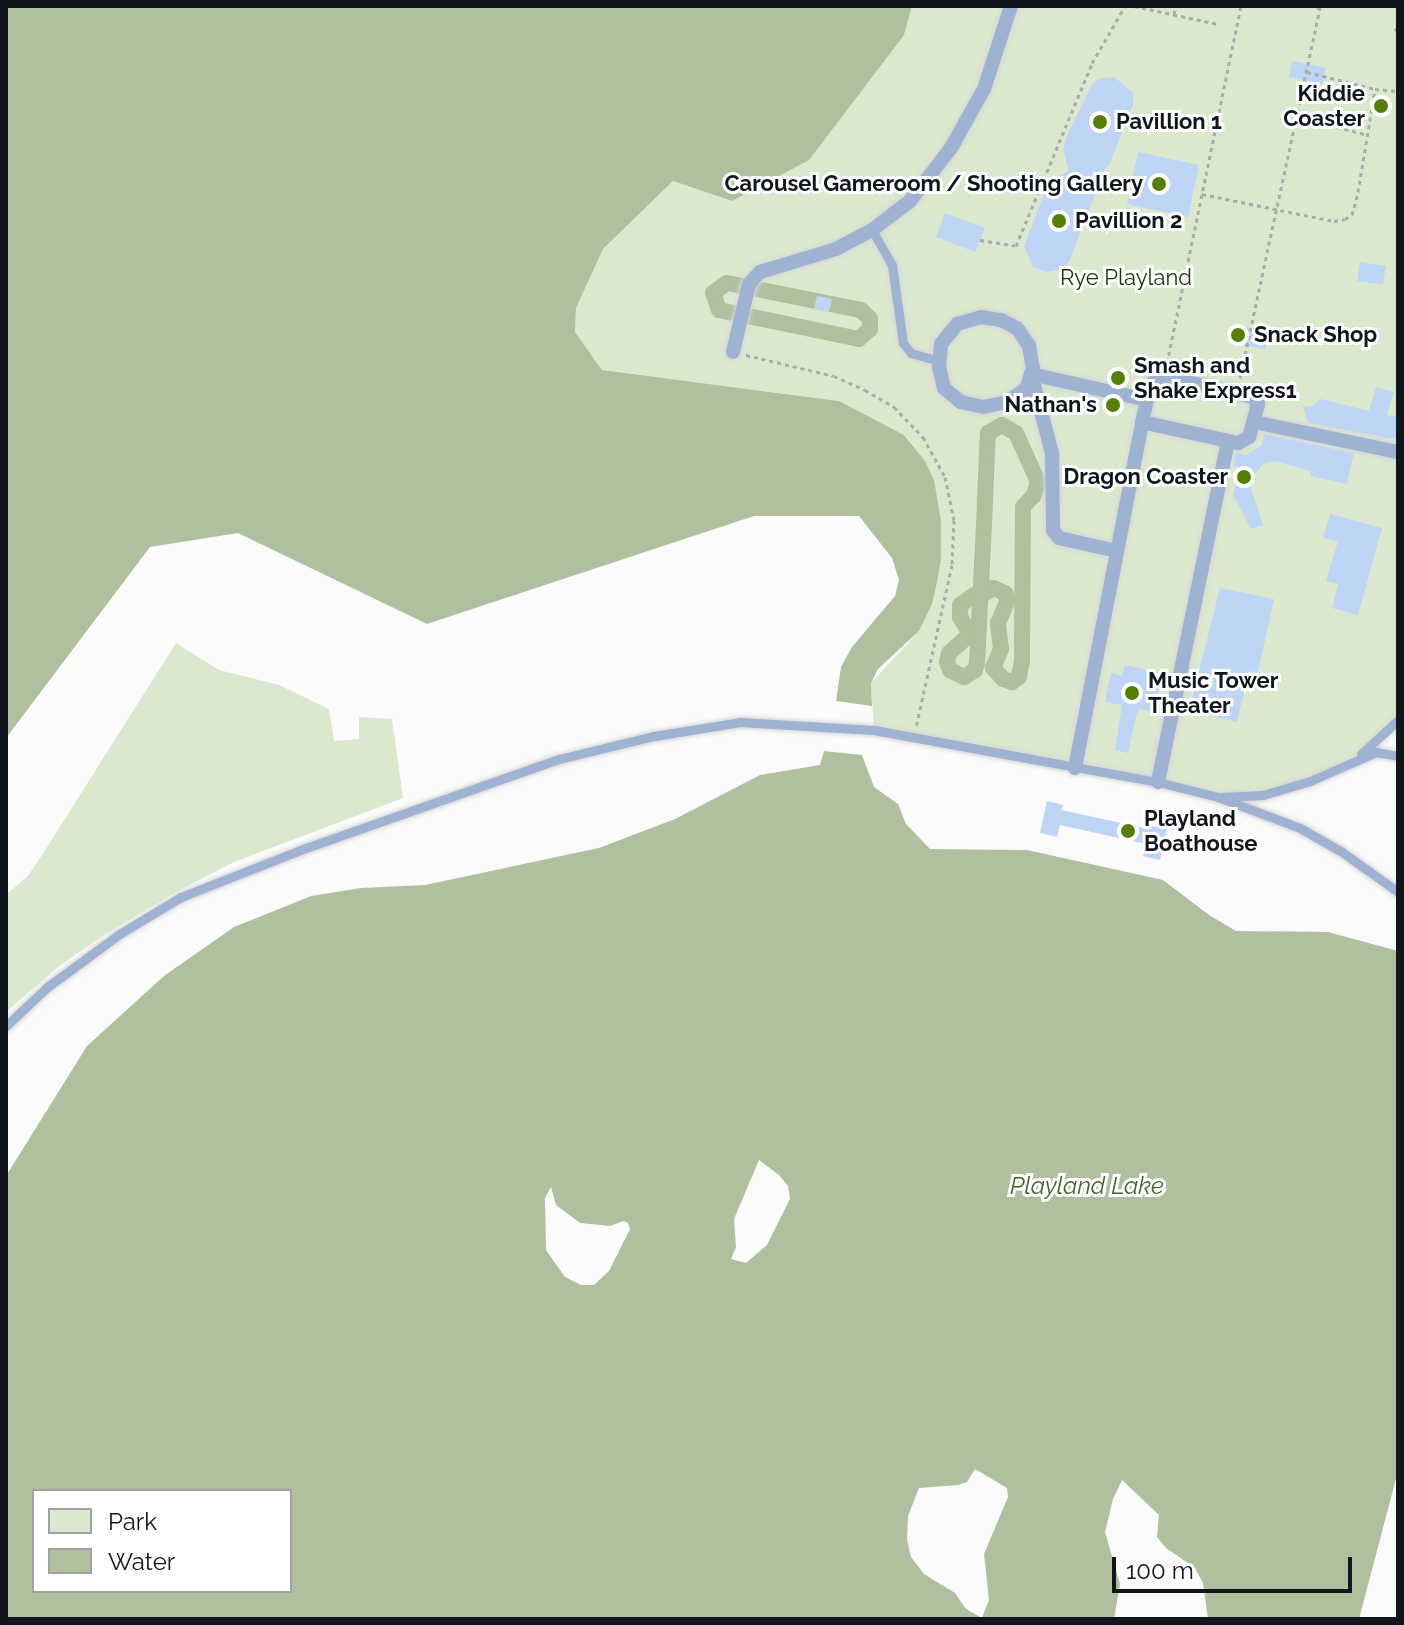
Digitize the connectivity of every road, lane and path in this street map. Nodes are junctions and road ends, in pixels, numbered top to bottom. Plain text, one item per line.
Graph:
1 (1011, 6) edge
2 (1125, 6) edge
3 (1135, 6) edge
4 (1176, 6) edge
5 (1241, 6) edge
6 (1311, 6) edge
7 (1174, 14) junction
8 (1218, 24) dead end
9 (1395, 28) dead end
10 (1398, 33) edge
11 (1307, 72) junction
12 (1375, 89) junction
13 (1398, 91) edge
14 (1297, 117) junction
15 (1368, 135) junction
16 (1202, 194) junction
17 (1277, 210) junction
18 (872, 230) junction
19 (980, 240) dead end
20 (733, 352) joint
21 (939, 361) junction
22 (1031, 374) junction
23 (1164, 377) junction
24 (1237, 394) junction
25 (1147, 400) junction
26 (1142, 422) junction
27 (1254, 422) junction
28 (1228, 441) junction
29 (1398, 452) edge
30 (1117, 551) junction
31 (1398, 720) edge
32 (914, 739) junction
33 (1398, 756) edge
34 (1356, 759) junction
35 (1075, 768) junction
36 (1158, 782) junction
37 (1218, 797) junction
38 (1398, 892) edge
39 (6, 1026) edge

1 - 18 street
2 - 19 path
3 - 7 path
4 - 7 path
5 - 16 path
6 - 11 path
7 - 8 path
9 - 10 path
11 - 12 path
11 - 14 path
12 - 13 path
12 - 15 path
14 - 15 path
14 - 17 path
15 - 17 path
16 - 17 path
16 - 23 path
17 - 24 path
18 - 20 street
18 - 21 lane
20 - 32 path
21 - 22 street
21 - 22 street
22 - 25 street
22 - 30 street
23 - 24 street
23 - 25 street
24 - 27 street
25 - 26 street
26 - 28 street
26 - 30 street
27 - 28 street
27 - 29 street
28 - 36 street
30 - 35 street
31 - 34 lane
32 - 35 lane
32 - 39 lane
33 - 34 lane
34 - 37 lane
35 - 36 lane
36 - 37 lane
37 - 38 lane

